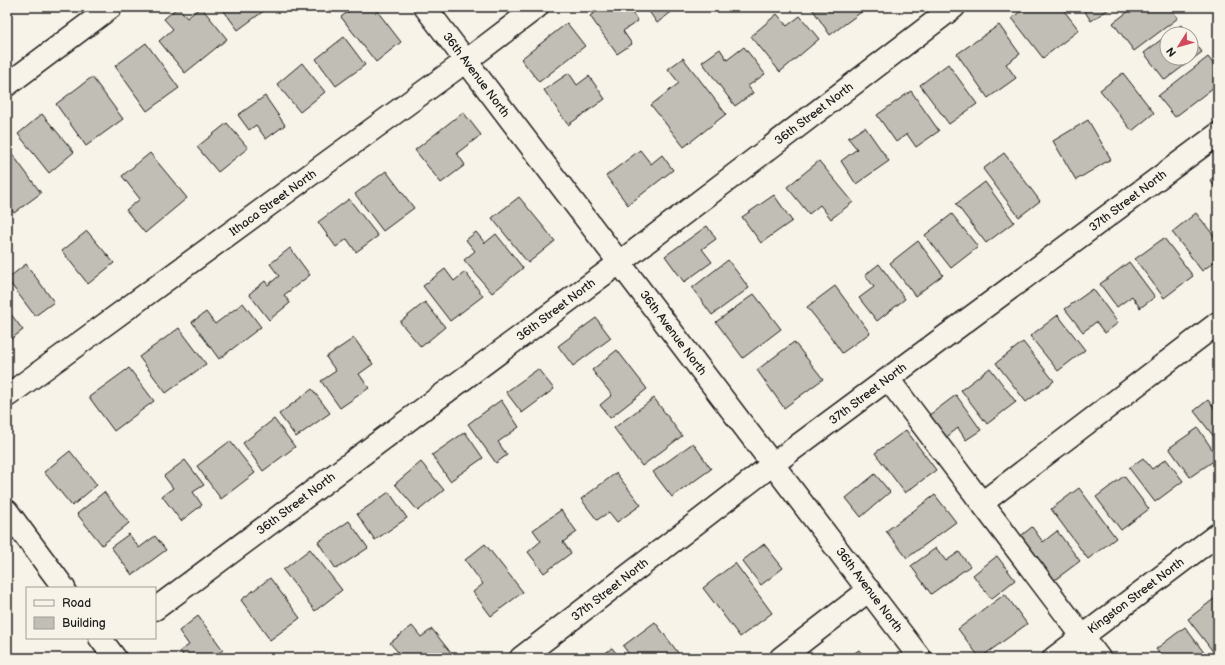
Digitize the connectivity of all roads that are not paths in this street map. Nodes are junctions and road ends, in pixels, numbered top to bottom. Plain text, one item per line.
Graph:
1 (111, 7) edge
2 (425, 7) edge
3 (537, 7) edge
4 (954, 7) edge
5 (466, 61) junction
6 (7, 85) edge
7 (1218, 134) edge
8 (619, 263) junction
9 (1218, 323) edge
10 (888, 379) junction
11 (7, 396) edge
12 (773, 464) junction
13 (982, 503) junction
14 (7, 511) edge
15 (1218, 534) edge
16 (63, 587) edge
17 (869, 590) junction
18 (156, 609) edge
19 (1082, 637) junction
20 (521, 658) edge
21 (781, 658) edge
22 (920, 658) edge
23 (1054, 658) edge
24 (1098, 658) edge

1 - 6 street
2 - 5 street, 36th Avenue North
3 - 5 street, Ithaca Street North
4 - 8 street, 36th Street North
5 - 8 street, 36th Avenue North
5 - 11 street, Ithaca Street North
7 - 10 street, 37th Street North
8 - 12 street, 36th Avenue North
8 - 18 street, 36th Street North
9 - 13 street
10 - 12 street, 37th Street North
10 - 13 street
12 - 17 street, 36th Avenue North
12 - 20 street, 37th Street North
13 - 19 street
14 - 16 street
15 - 19 street, Kingston Street North
17 - 21 street
17 - 22 street, 36th Avenue North
19 - 23 street, Kingston Street North
19 - 24 street

